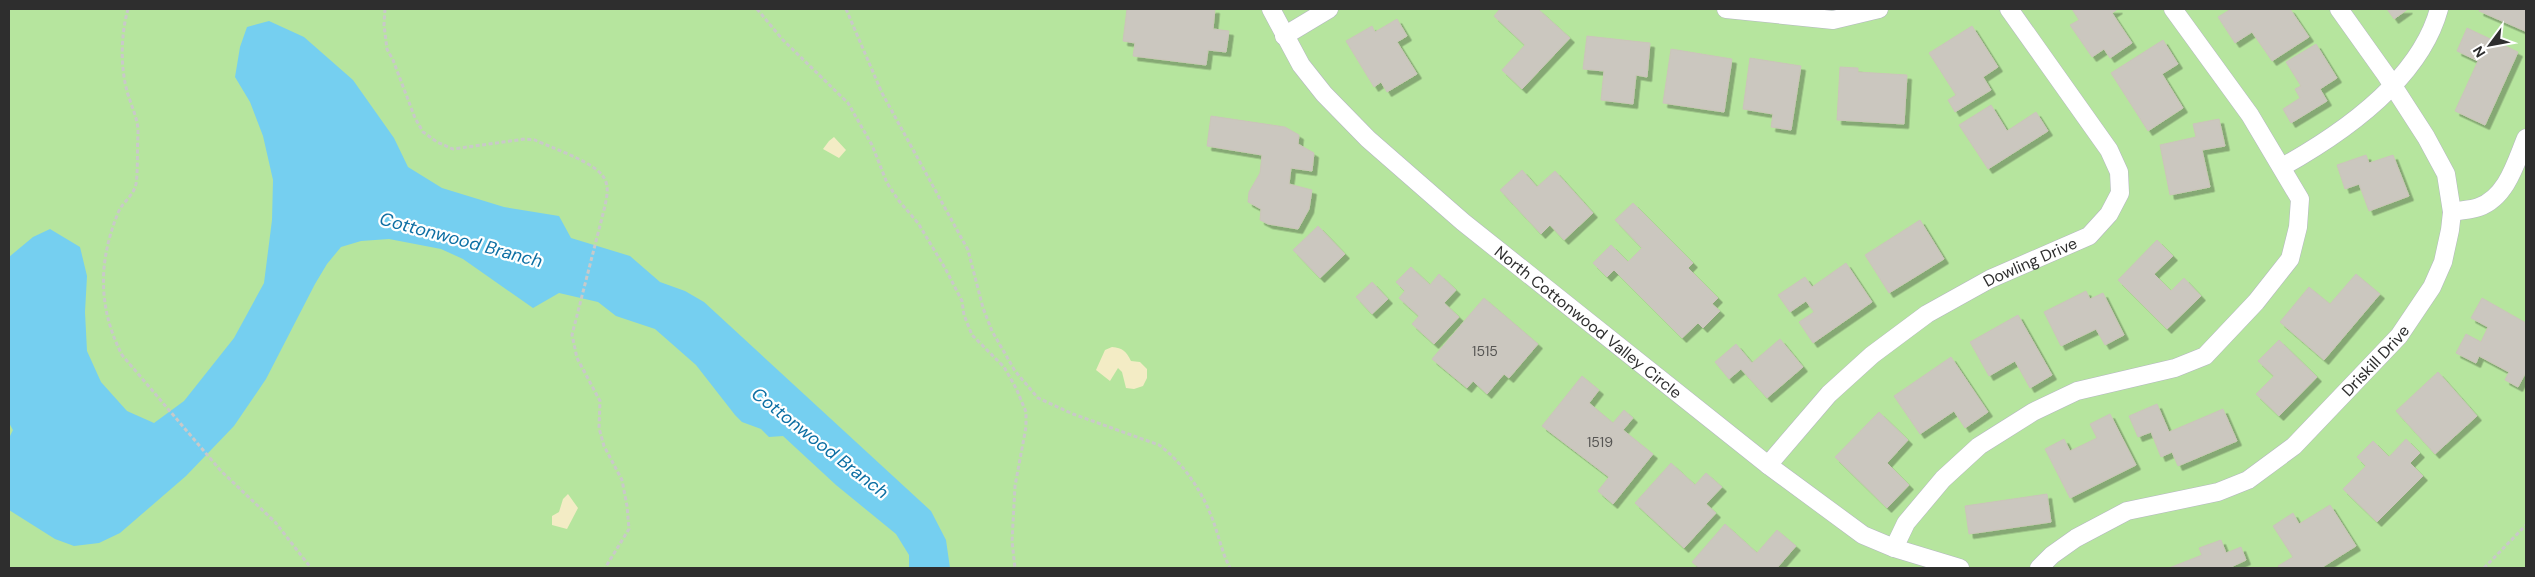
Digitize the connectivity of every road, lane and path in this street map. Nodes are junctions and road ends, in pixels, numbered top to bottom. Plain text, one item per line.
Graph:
1 (128, 9) edge
2 (385, 9) edge
3 (757, 9) edge
4 (846, 9) edge
5 (1271, 9) edge
6 (1330, 9) edge
7 (1726, 9) edge
8 (1879, 9) edge
9 (2008, 9) edge
10 (2173, 9) edge
11 (2339, 9) edge
12 (2439, 9) edge
13 (1284, 36) junction
14 (2392, 85) junction
15 (2526, 138) edge
16 (2282, 167) junction
17 (2452, 212) junction
18 (1768, 465) junction
19 (2526, 525) edge
20 (1894, 548) junction
21 (311, 568) edge
22 (604, 568) edge
23 (1014, 568) edge
24 (1230, 568) edge
25 (1960, 568) edge
26 (2040, 568) edge
27 (2484, 568) edge

1 - 21 path
2 - 22 path
3 - 23 path
4 - 24 path
5 - 13 street, North Cottonwood Valley Circle
6 - 13 street
7 - 8 street
9 - 18 street, Dowling Drive
10 - 16 street
11 - 14 street, Driskill Drive
12 - 14 street
13 - 18 street, North Cottonwood Valley Circle
14 - 16 street
14 - 17 street, Driskill Drive
15 - 17 street
16 - 20 street
17 - 26 street, Driskill Drive
18 - 20 street, North Cottonwood Valley Circle
19 - 27 path
20 - 25 street, North Cottonwood Valley Circle

